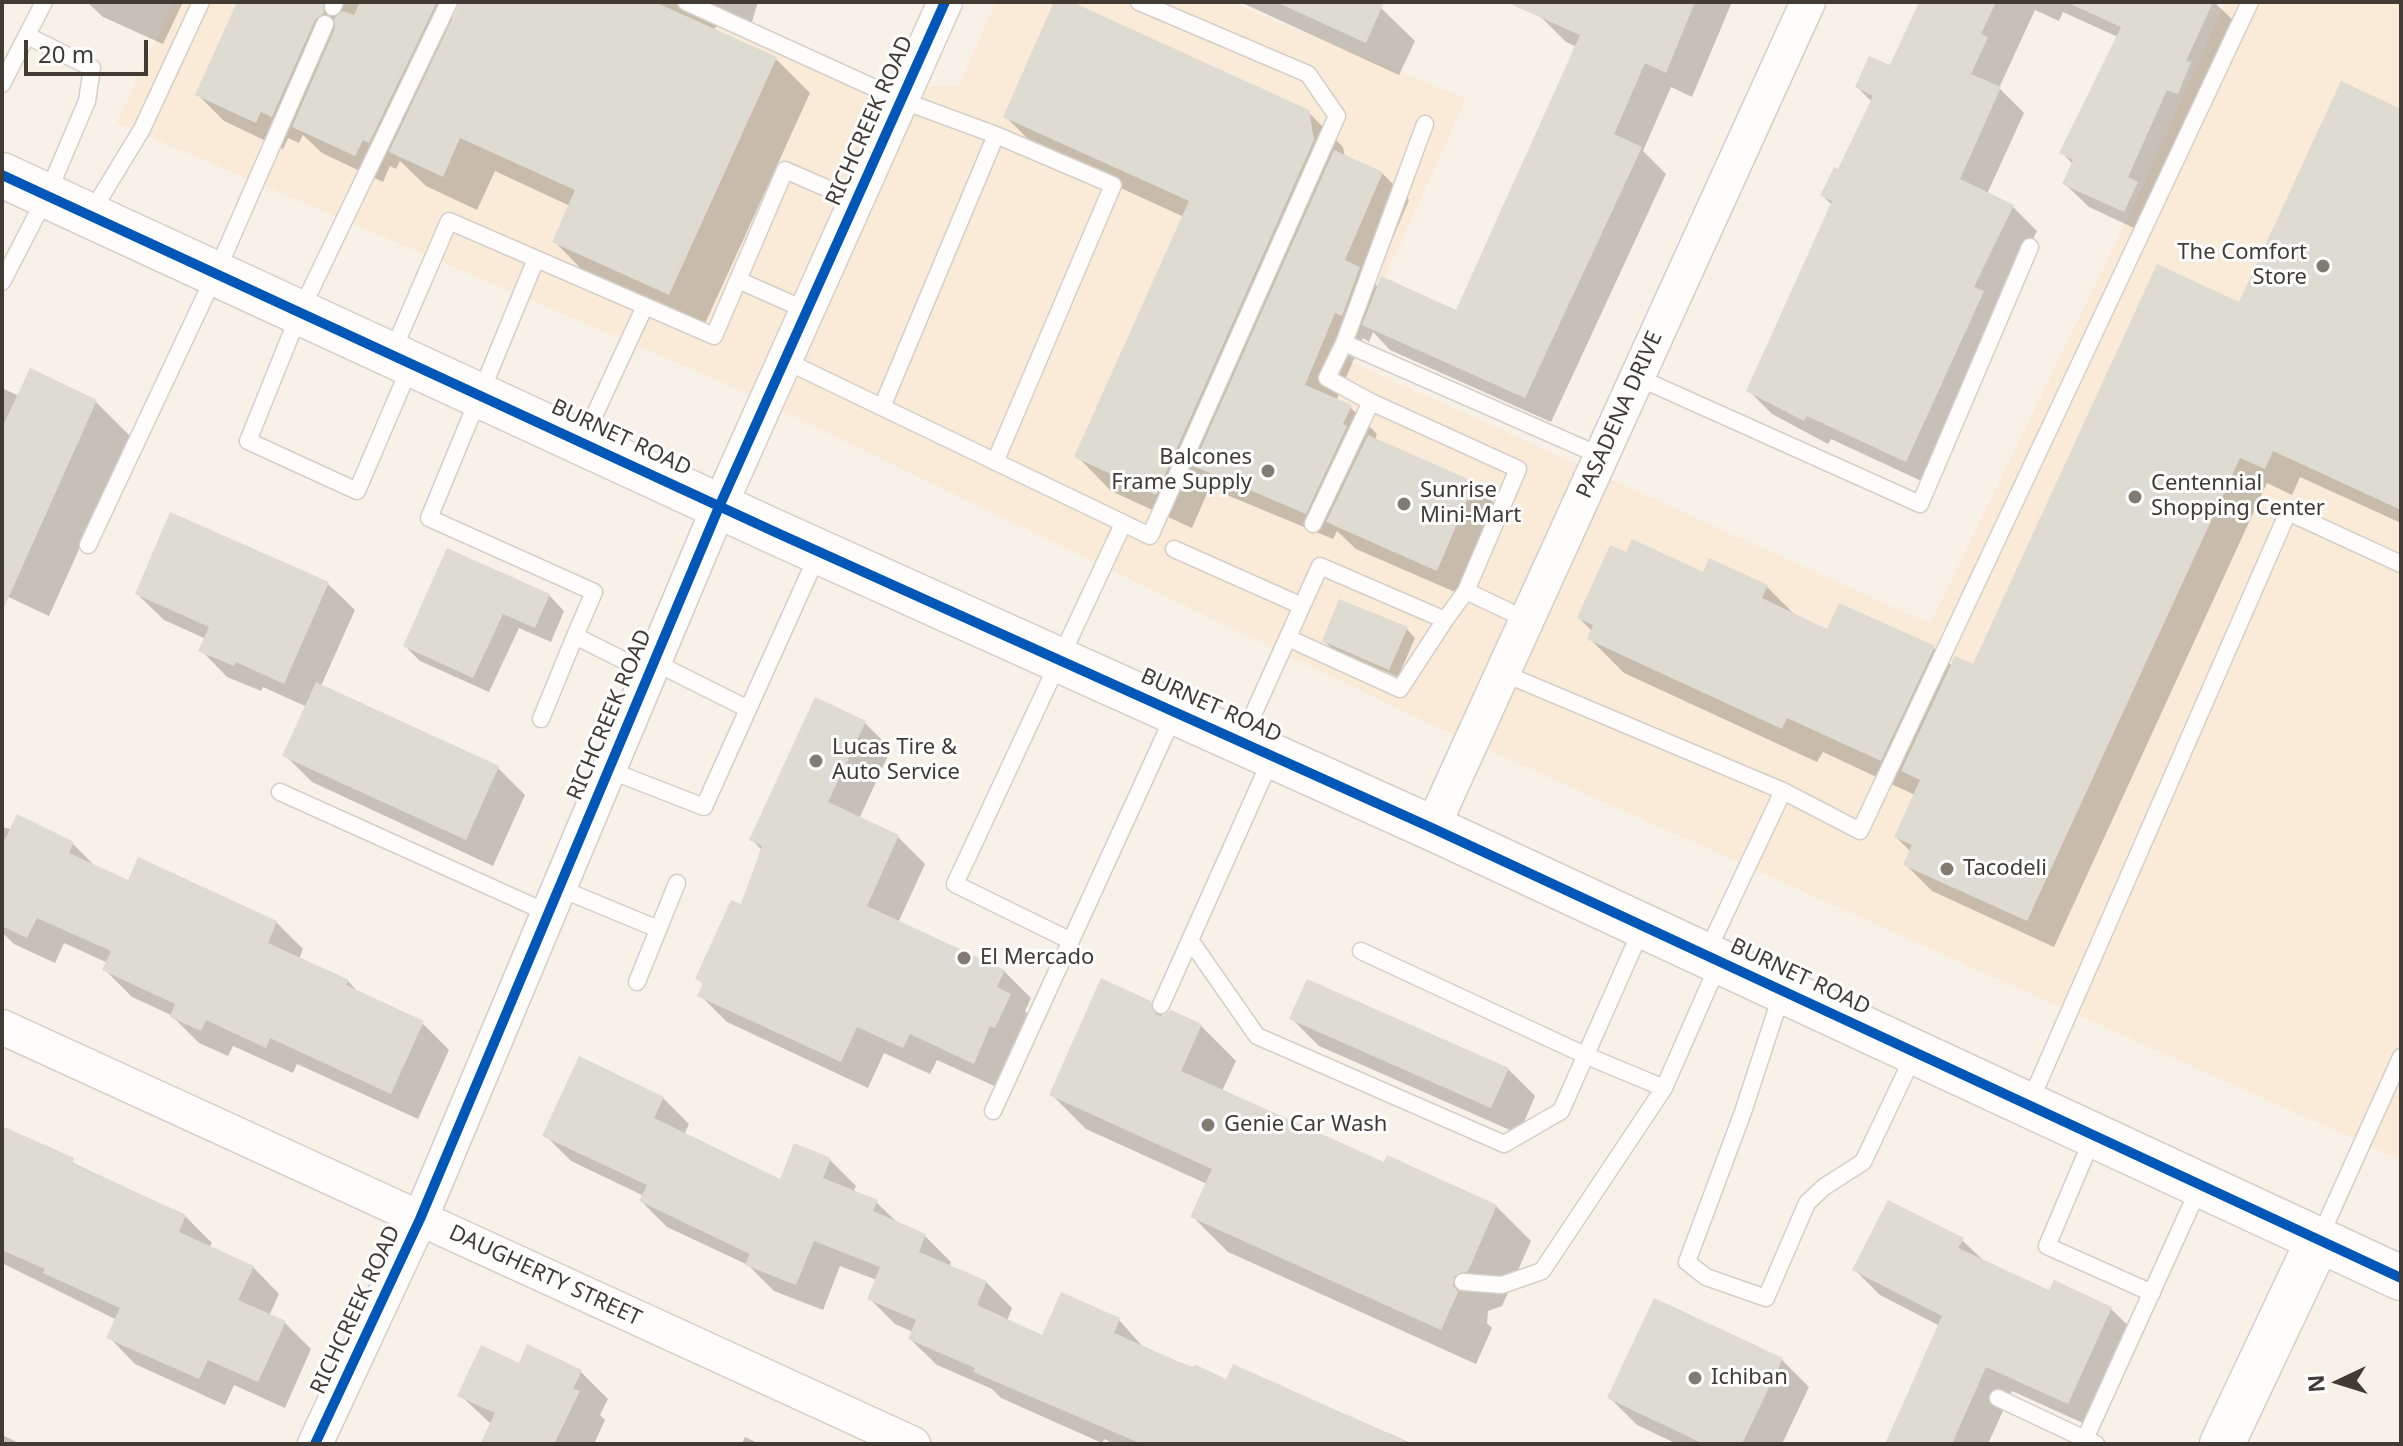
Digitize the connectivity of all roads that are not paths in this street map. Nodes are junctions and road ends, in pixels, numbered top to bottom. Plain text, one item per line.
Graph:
1 (44, 2) edge
2 (201, 2) edge
3 (449, 2) edge
4 (686, 2) edge
5 (945, 2) edge
6 (1139, 2) edge
7 (1808, 2) edge
8 (2250, 2) edge
9 (325, 24) dead end
10 (28, 36) junction
11 (2, 84) edge
12 (901, 100) junction
13 (1425, 124) dead end
14 (996, 135) junction
15 (2, 175) edge
16 (47, 195) junction
17 (856, 201) junction
18 (90, 215) junction
19 (2030, 247) dead end
20 (536, 259) junction
21 (216, 273) junction
22 (738, 280) junction
23 (2, 282) edge
24 (645, 306) junction
25 (808, 311) junction
26 (300, 312) junction
27 (1344, 343) junction
28 (401, 359) junction
29 (786, 361) junction
30 (1637, 377) junction
31 (482, 396) junction
32 (1371, 402) junction
33 (882, 407) junction
34 (582, 442) junction
35 (1601, 456) junction
36 (995, 462) junction
37 (719, 507) junction
38 (1123, 524) junction
39 (1313, 524) dead end
40 (88, 545) dead end
41 (1174, 549) dead end
42 (819, 552) junction
43 (2401, 564) edge
44 (1466, 591) junction
45 (1302, 606) junction
46 (1445, 620) junction
47 (1527, 620) junction
48 (575, 636) junction
49 (1288, 638) junction
50 (1060, 660) junction
51 (651, 667) junction
52 (1503, 673) junction
53 (748, 709) junction
54 (1176, 711) junction
55 (541, 719) dead end
56 (1257, 748) junction
57 (609, 770) junction
58 (1783, 791) junction
59 (280, 792) dead end
60 (1432, 828) junction
61 (677, 883) dead end
62 (554, 901) junction
63 (1643, 926) junction
64 (658, 929) junction
65 (1069, 940) junction
66 (1190, 940) junction
67 (1361, 951) dead end
68 (1713, 959) junction
69 (637, 982) dead end
70 (1782, 991) junction
71 (1161, 1005) dead end
72 (2, 1027) edge
73 (1915, 1053) junction
74 (1587, 1056) junction
75 (2401, 1057) edge
76 (1664, 1088) junction
77 (2028, 1106) junction
78 (993, 1111) dead end
79 (2093, 1137) junction
80 (2200, 1186) junction
81 (420, 1219) junction
82 (2318, 1241) junction
83 (2401, 1278) edge
84 (1463, 1282) dead end
85 (2152, 1293) junction
86 (1998, 1398) dead end
87 (2091, 1442) edge
88 (315, 1444) edge
89 (913, 1444) edge
90 (2222, 1444) edge

1 - 10 lane
2 - 18 lane
3 - 26 lane
4 - 12 lane
5 - 12 street, RICHCREEK ROAD
6 - 38 lane
7 - 30 street, PASADENA DRIVE
8 - 58 lane
9 - 21 lane
10 - 11 lane
10 - 16 lane
12 - 14 lane
12 - 17 street, RICHCREEK ROAD
13 - 27 lane
14 - 33 lane
14 - 36 lane
15 - 16 main road, BURNET ROAD
16 - 18 main road, BURNET ROAD
16 - 23 lane
17 - 22 lane
17 - 25 street, RICHCREEK ROAD
18 - 21 main road, BURNET ROAD
19 - 30 lane
20 - 24 lane
20 - 28 lane
20 - 31 lane
21 - 26 main road, BURNET ROAD
21 - 40 lane
22 - 24 lane
22 - 25 lane
24 - 34 lane
25 - 29 street, RICHCREEK ROAD
26 - 28 main road, BURNET ROAD
26 - 28 lane
27 - 32 lane
27 - 35 lane
28 - 31 main road, BURNET ROAD
29 - 33 lane
29 - 37 street, RICHCREEK ROAD
30 - 35 street, PASADENA DRIVE
31 - 34 main road, BURNET ROAD
31 - 48 lane
32 - 39 lane
32 - 44 lane
33 - 36 lane
34 - 37 main road, BURNET ROAD
35 - 47 street, PASADENA DRIVE
36 - 38 lane
37 - 42 main road, BURNET ROAD
37 - 51 street, RICHCREEK ROAD
38 - 50 lane
41 - 45 lane
42 - 50 main road, BURNET ROAD
42 - 53 lane
43 - 77 lane
44 - 46 lane
44 - 47 lane
45 - 46 lane
45 - 49 lane
46 - 49 lane
47 - 52 street, PASADENA DRIVE
48 - 51 lane
48 - 55 lane
49 - 56 lane
50 - 54 main road, BURNET ROAD
50 - 65 lane
51 - 53 lane
51 - 57 street, RICHCREEK ROAD
52 - 58 lane
52 - 60 street, PASADENA DRIVE
53 - 57 lane
54 - 56 main road, BURNET ROAD
54 - 65 lane
56 - 60 main road, BURNET ROAD
56 - 66 lane
57 - 62 street, RICHCREEK ROAD
58 - 68 lane
59 - 62 lane
60 - 63 main road, BURNET ROAD
61 - 64 lane
62 - 64 lane
62 - 81 street, RICHCREEK ROAD
63 - 68 main road, BURNET ROAD
63 - 74 lane
64 - 69 lane
65 - 78 lane
66 - 71 lane
66 - 74 lane
67 - 74 lane
68 - 70 main road, BURNET ROAD
68 - 76 lane
70 - 73 main road, BURNET ROAD
70 - 73 lane
72 - 81 street, DAUGHERTY STREET
73 - 77 main road, BURNET ROAD
74 - 76 lane
75 - 82 lane
76 - 84 lane
77 - 79 main road, BURNET ROAD
79 - 80 main road, BURNET ROAD
79 - 85 lane
80 - 82 main road, BURNET ROAD
80 - 85 lane
81 - 88 street, RICHCREEK ROAD
81 - 89 street, DAUGHERTY STREET
82 - 83 main road, BURNET ROAD
82 - 90 main road
85 - 87 lane
86 - 87 lane

